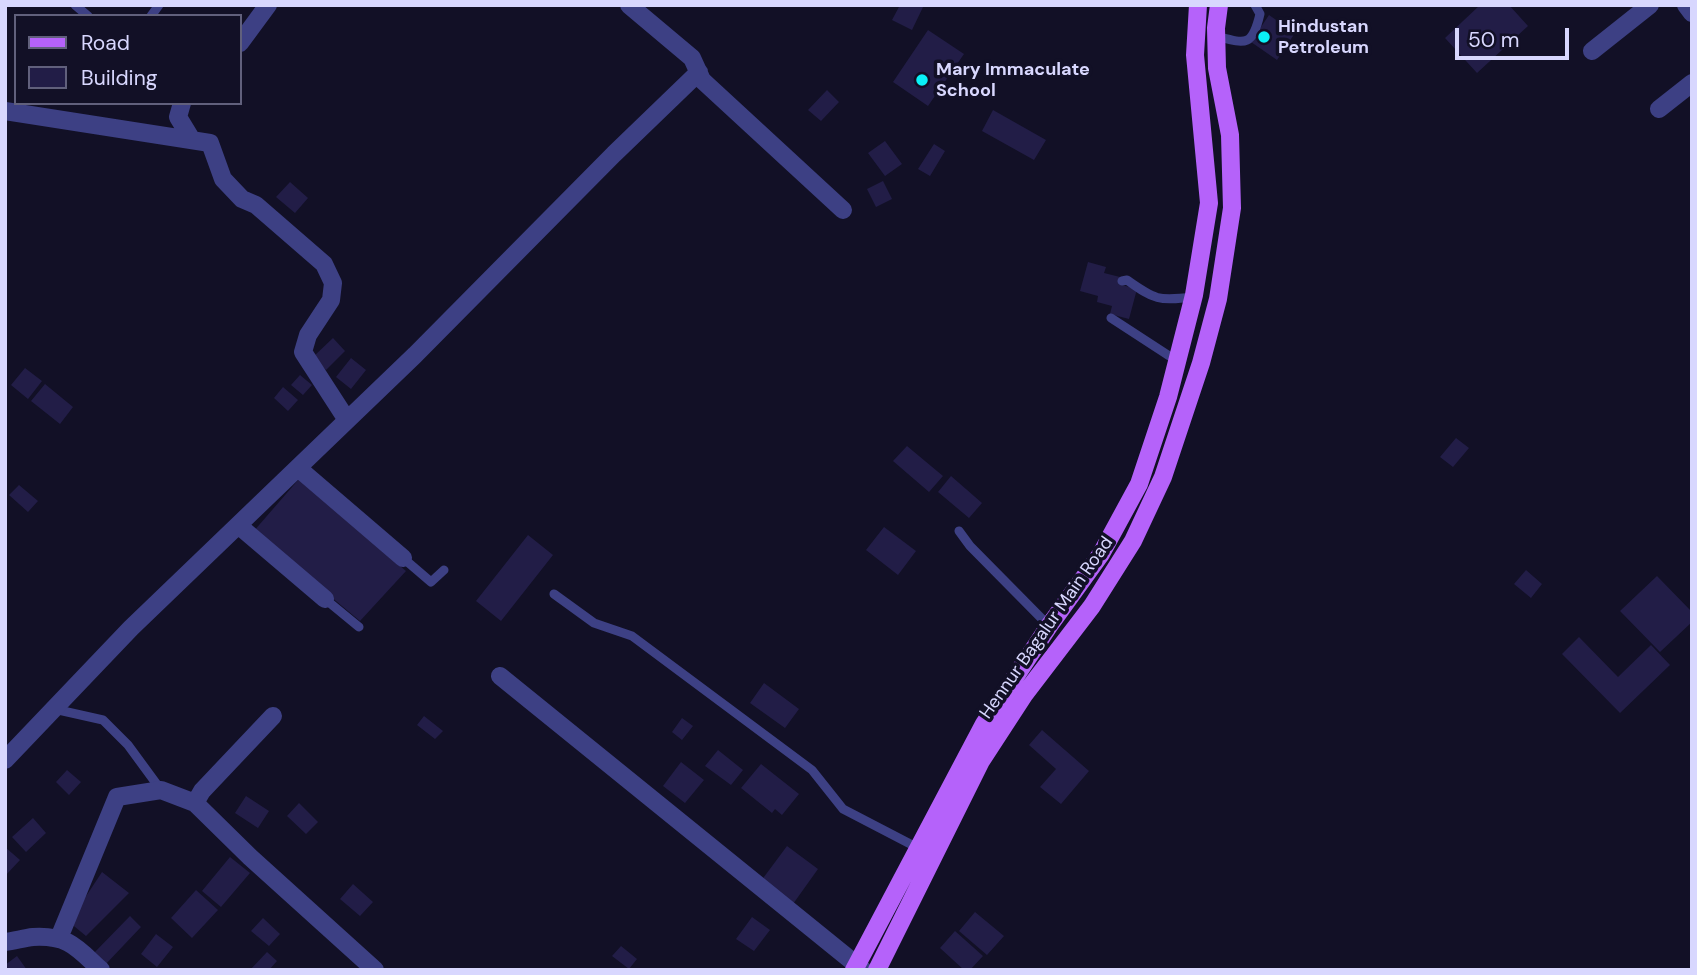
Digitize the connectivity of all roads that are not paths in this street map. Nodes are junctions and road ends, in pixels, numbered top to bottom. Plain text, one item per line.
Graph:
1 (268, 5) edge
2 (629, 5) edge
3 (1198, 5) edge
4 (1219, 5) edge
5 (1255, 5) edge
6 (1650, 5) edge
7 (1686, 5) edge
8 (1692, 12) edge
9 (1216, 36) junction
10 (242, 40) edge
11 (1592, 51) dead end
12 (699, 72) junction
13 (1692, 83) edge
14 (181, 105) edge
15 (1659, 109) dead end
16 (5, 111) edge
17 (192, 140) junction
18 (843, 210) dead end
19 (1122, 281) dead end
20 (1193, 297) junction
21 (1111, 317) dead end
22 (1177, 361) junction
23 (347, 421) junction
24 (298, 468) junction
25 (238, 525) junction
26 (959, 531) dead end
27 (403, 558) joint
28 (444, 570) dead end
29 (554, 594) dead end
30 (325, 598) joint
31 (1049, 626) junction
32 (359, 627) dead end
33 (500, 676) dead end
34 (54, 709) junction
35 (273, 716) dead end
36 (5, 760) edge
37 (161, 790) junction
38 (195, 803) junction
39 (918, 848) junction
40 (59, 938) junction
41 (5, 942) edge
42 (858, 968) edge
43 (101, 970) edge
44 (375, 970) edge
45 (877, 970) edge

1 - 10 street
2 - 12 street
3 - 20 main road, Hennur Bagalur Main Road
4 - 9 main road, Hennur Bagalur Main Road
5 - 9 lane
6 - 11 street
7 - 8 street
9 - 45 main road, Hennur Bagalur Main Road
12 - 18 street
12 - 23 street
13 - 15 street
14 - 17 street
16 - 17 street
17 - 23 street
19 - 20 lane
20 - 22 main road, Hennur Bagalur Main Road
21 - 22 lane
22 - 31 main road, Hennur Bagalur Main Road
23 - 24 street
24 - 25 street
24 - 27 street
25 - 30 street
25 - 34 street
26 - 31 lane
27 - 28 lane
29 - 39 lane
30 - 32 lane
31 - 39 main road, Hennur Bagalur Main Road
33 - 42 street
34 - 36 street
34 - 37 lane
35 - 38 street
37 - 38 street
37 - 40 street
38 - 44 street
39 - 42 main road, Hennur Bagalur Main Road
40 - 41 street
40 - 43 street

